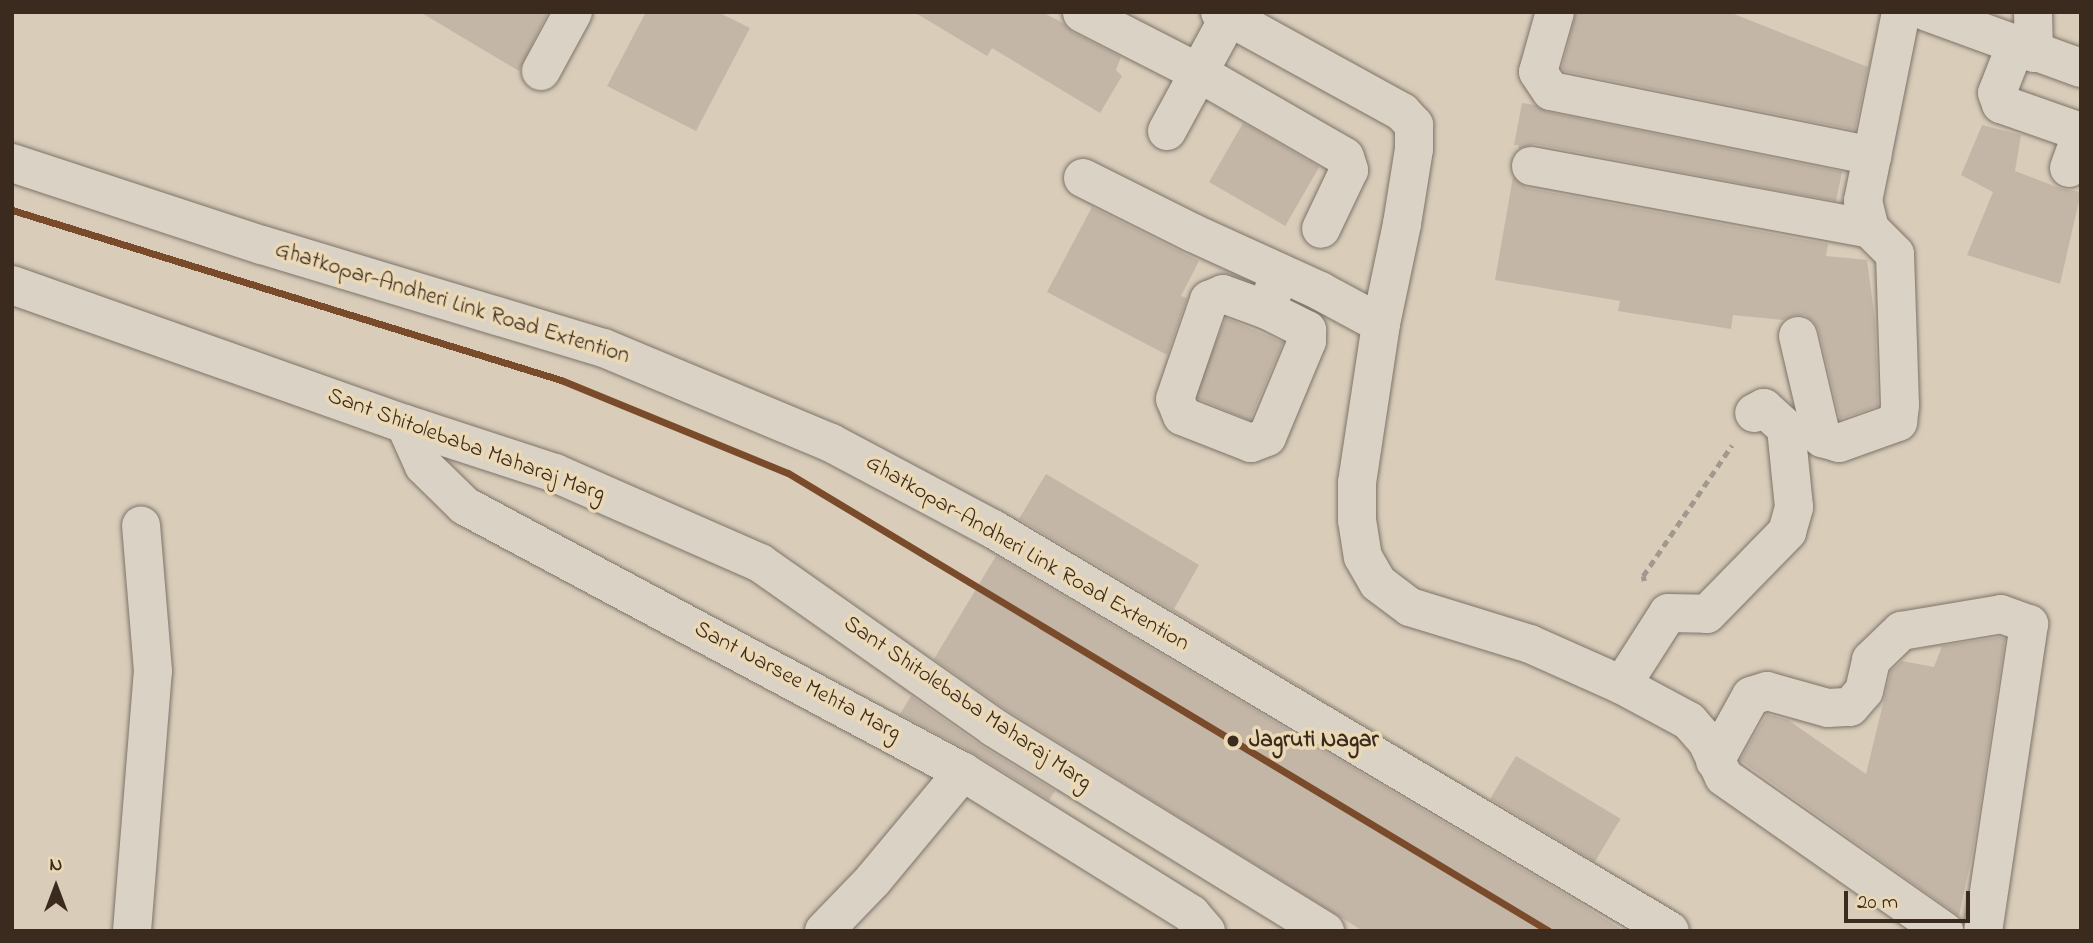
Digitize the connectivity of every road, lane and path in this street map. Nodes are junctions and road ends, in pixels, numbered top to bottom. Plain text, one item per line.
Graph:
1 (573, 12) edge
2 (1555, 12) edge
3 (1901, 12) edge
4 (2033, 12) edge
5 (1082, 13) edge
6 (1225, 15) edge
7 (1948, 15) edge
8 (2025, 50) junction
9 (2081, 68) edge
10 (541, 71) dead end
11 (1199, 73) junction
12 (1167, 131) dead end
13 (2077, 145) edge
14 (1872, 156) junction
15 (12, 163) edge
16 (1531, 166) dead end
17 (1083, 178) dead end
18 (1321, 229) dead end
19 (1870, 229) junction
20 (1279, 273) junction
21 (12, 285) edge
22 (1267, 310) dead end
23 (1381, 324) junction
24 (1798, 336) dead end
25 (1754, 413) joint
26 (405, 424) junction
27 (141, 525) dead end
28 (1668, 613) junction
29 (1622, 685) junction
30 (1714, 761) junction
31 (963, 772) junction
32 (132, 931) edge
33 (824, 931) edge
34 (1206, 931) edge
35 (1325, 931) edge
36 (1670, 931) edge
37 (1944, 931) edge
38 (1983, 931) edge

1 - 10 street
2 - 14 street
3 - 14 street
4 - 8 street
5 - 11 street
6 - 11 street
6 - 23 street
7 - 8 street
8 - 9 street
8 - 13 street
11 - 12 street
11 - 18 street
14 - 19 street
15 - 36 street, Ghatkopar-Andheri Link Road Extention
16 - 19 street
17 - 20 street
19 - 24 street
20 - 22 street
20 - 23 street
21 - 26 street, Sant Shitolebaba Maharaj Marg
23 - 29 street
25 - 28 path
25 - 28 street
26 - 31 street, Sant Narsee Mehta Marg
26 - 35 street, Sant Shitolebaba Maharaj Marg
27 - 32 street
28 - 29 street
29 - 30 street
30 - 37 street
30 - 38 street
31 - 33 street
31 - 34 street, Sant Narsee Mehta Marg

